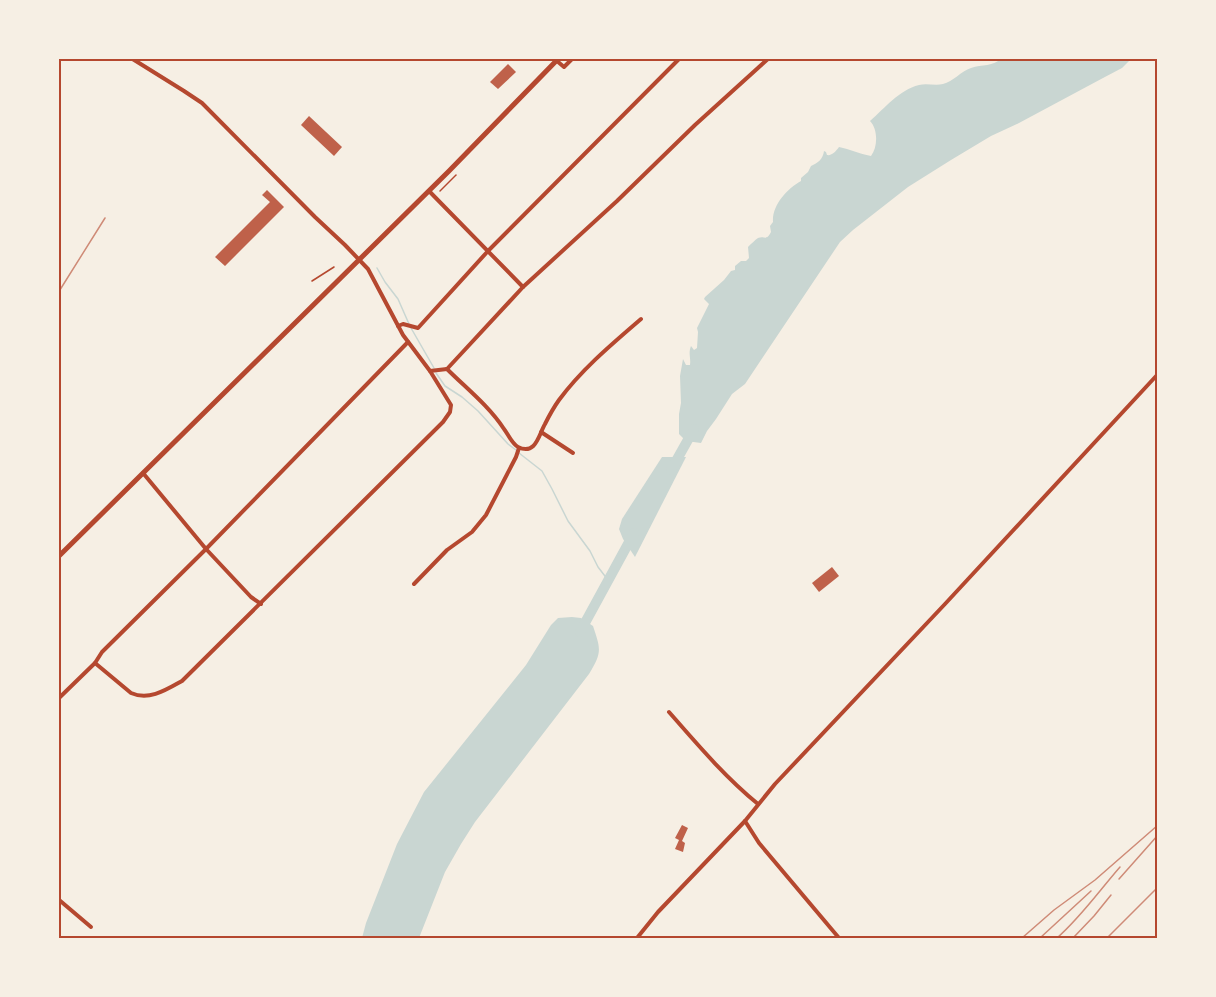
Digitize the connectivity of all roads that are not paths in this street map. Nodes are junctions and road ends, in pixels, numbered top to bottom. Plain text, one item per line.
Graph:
1 (131, 58) edge
2 (573, 58) edge
3 (680, 58) edge
4 (769, 58) edge
5 (558, 60) edge
6 (429, 190) junction
7 (488, 251) junction
8 (359, 259) junction
9 (523, 287) junction
10 (641, 319) dead end
11 (398, 326) junction
12 (408, 342) junction
13 (447, 369) junction
14 (430, 371) junction
15 (1158, 374) edge
16 (541, 432) junction
17 (519, 448) junction
18 (573, 453) dead end
19 (143, 473) junction
20 (206, 549) junction
21 (58, 557) edge
22 (414, 584) dead end
23 (261, 604) junction
24 (95, 663) junction
25 (58, 699) edge
26 (669, 712) dead end
27 (758, 804) junction
28 (745, 821) junction
29 (58, 899) edge
30 (91, 927) dead end
31 (638, 939) edge
32 (839, 939) edge

1 - 8 street
2 - 5 street
3 - 7 street
4 - 9 street
5 - 6 main road
6 - 7 street
6 - 8 main road
7 - 9 street
7 - 11 street
8 - 11 street
8 - 19 main road
9 - 13 street
10 - 16 street
11 - 12 street
12 - 14 street
12 - 20 street
13 - 14 street
13 - 17 street
14 - 23 street
15 - 27 street
16 - 17 street
16 - 18 street
17 - 22 street
19 - 20 street
19 - 21 main road
20 - 23 street
20 - 24 street
23 - 24 street
24 - 25 street
26 - 27 street
27 - 28 street
28 - 31 street
28 - 32 street
29 - 30 street

